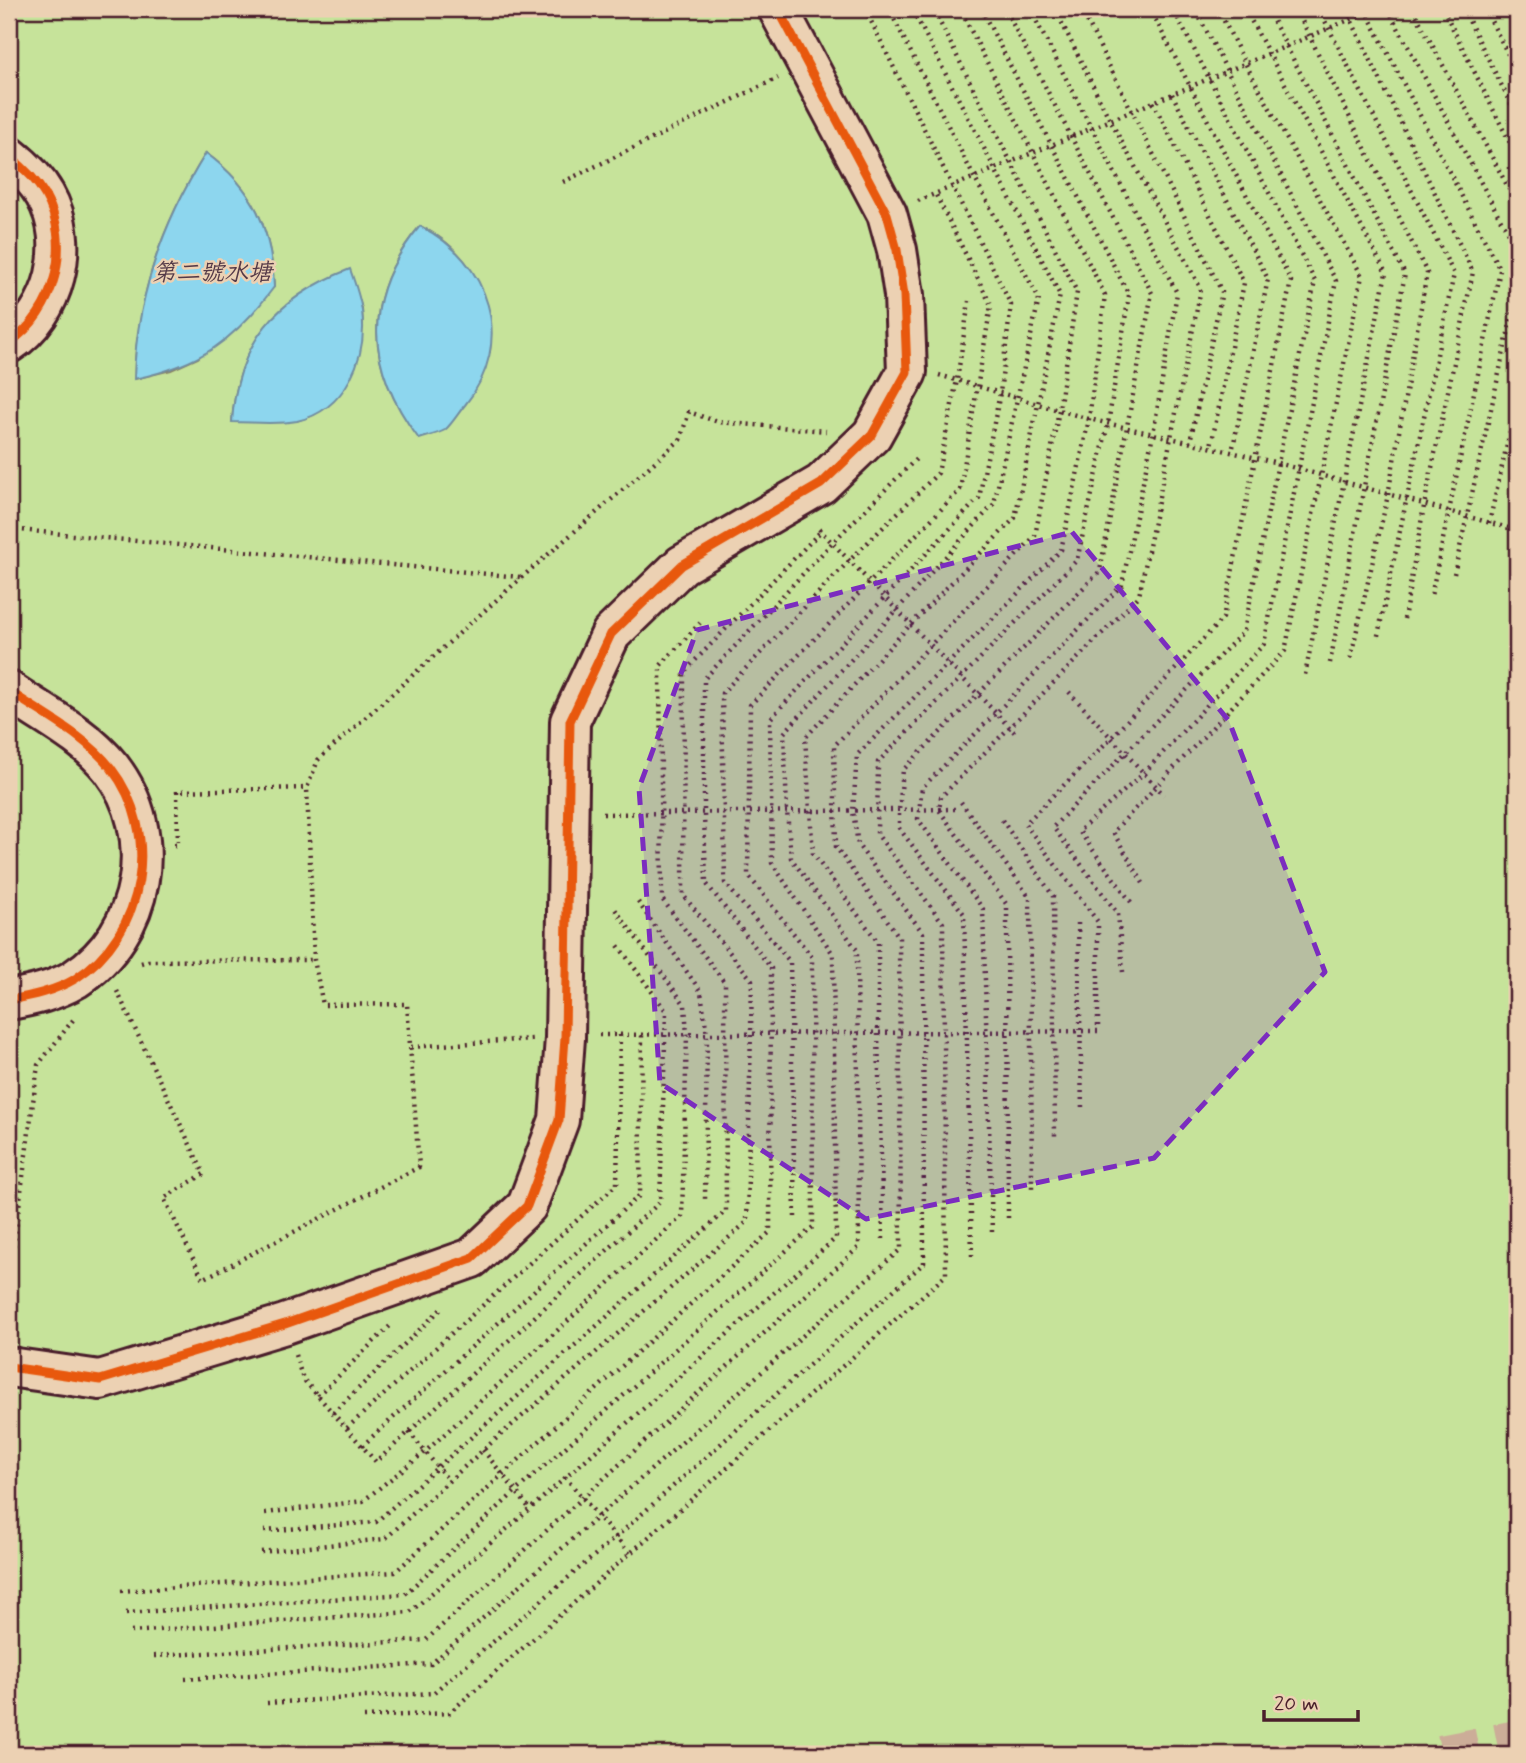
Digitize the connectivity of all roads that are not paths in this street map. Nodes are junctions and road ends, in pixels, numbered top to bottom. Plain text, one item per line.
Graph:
1 (778, 9) edge
2 (9, 156) edge
3 (9, 343) edge
4 (9, 691) edge
5 (9, 1000) edge
6 (9, 1367) edge

1 - 6 street
2 - 3 street
4 - 5 street

